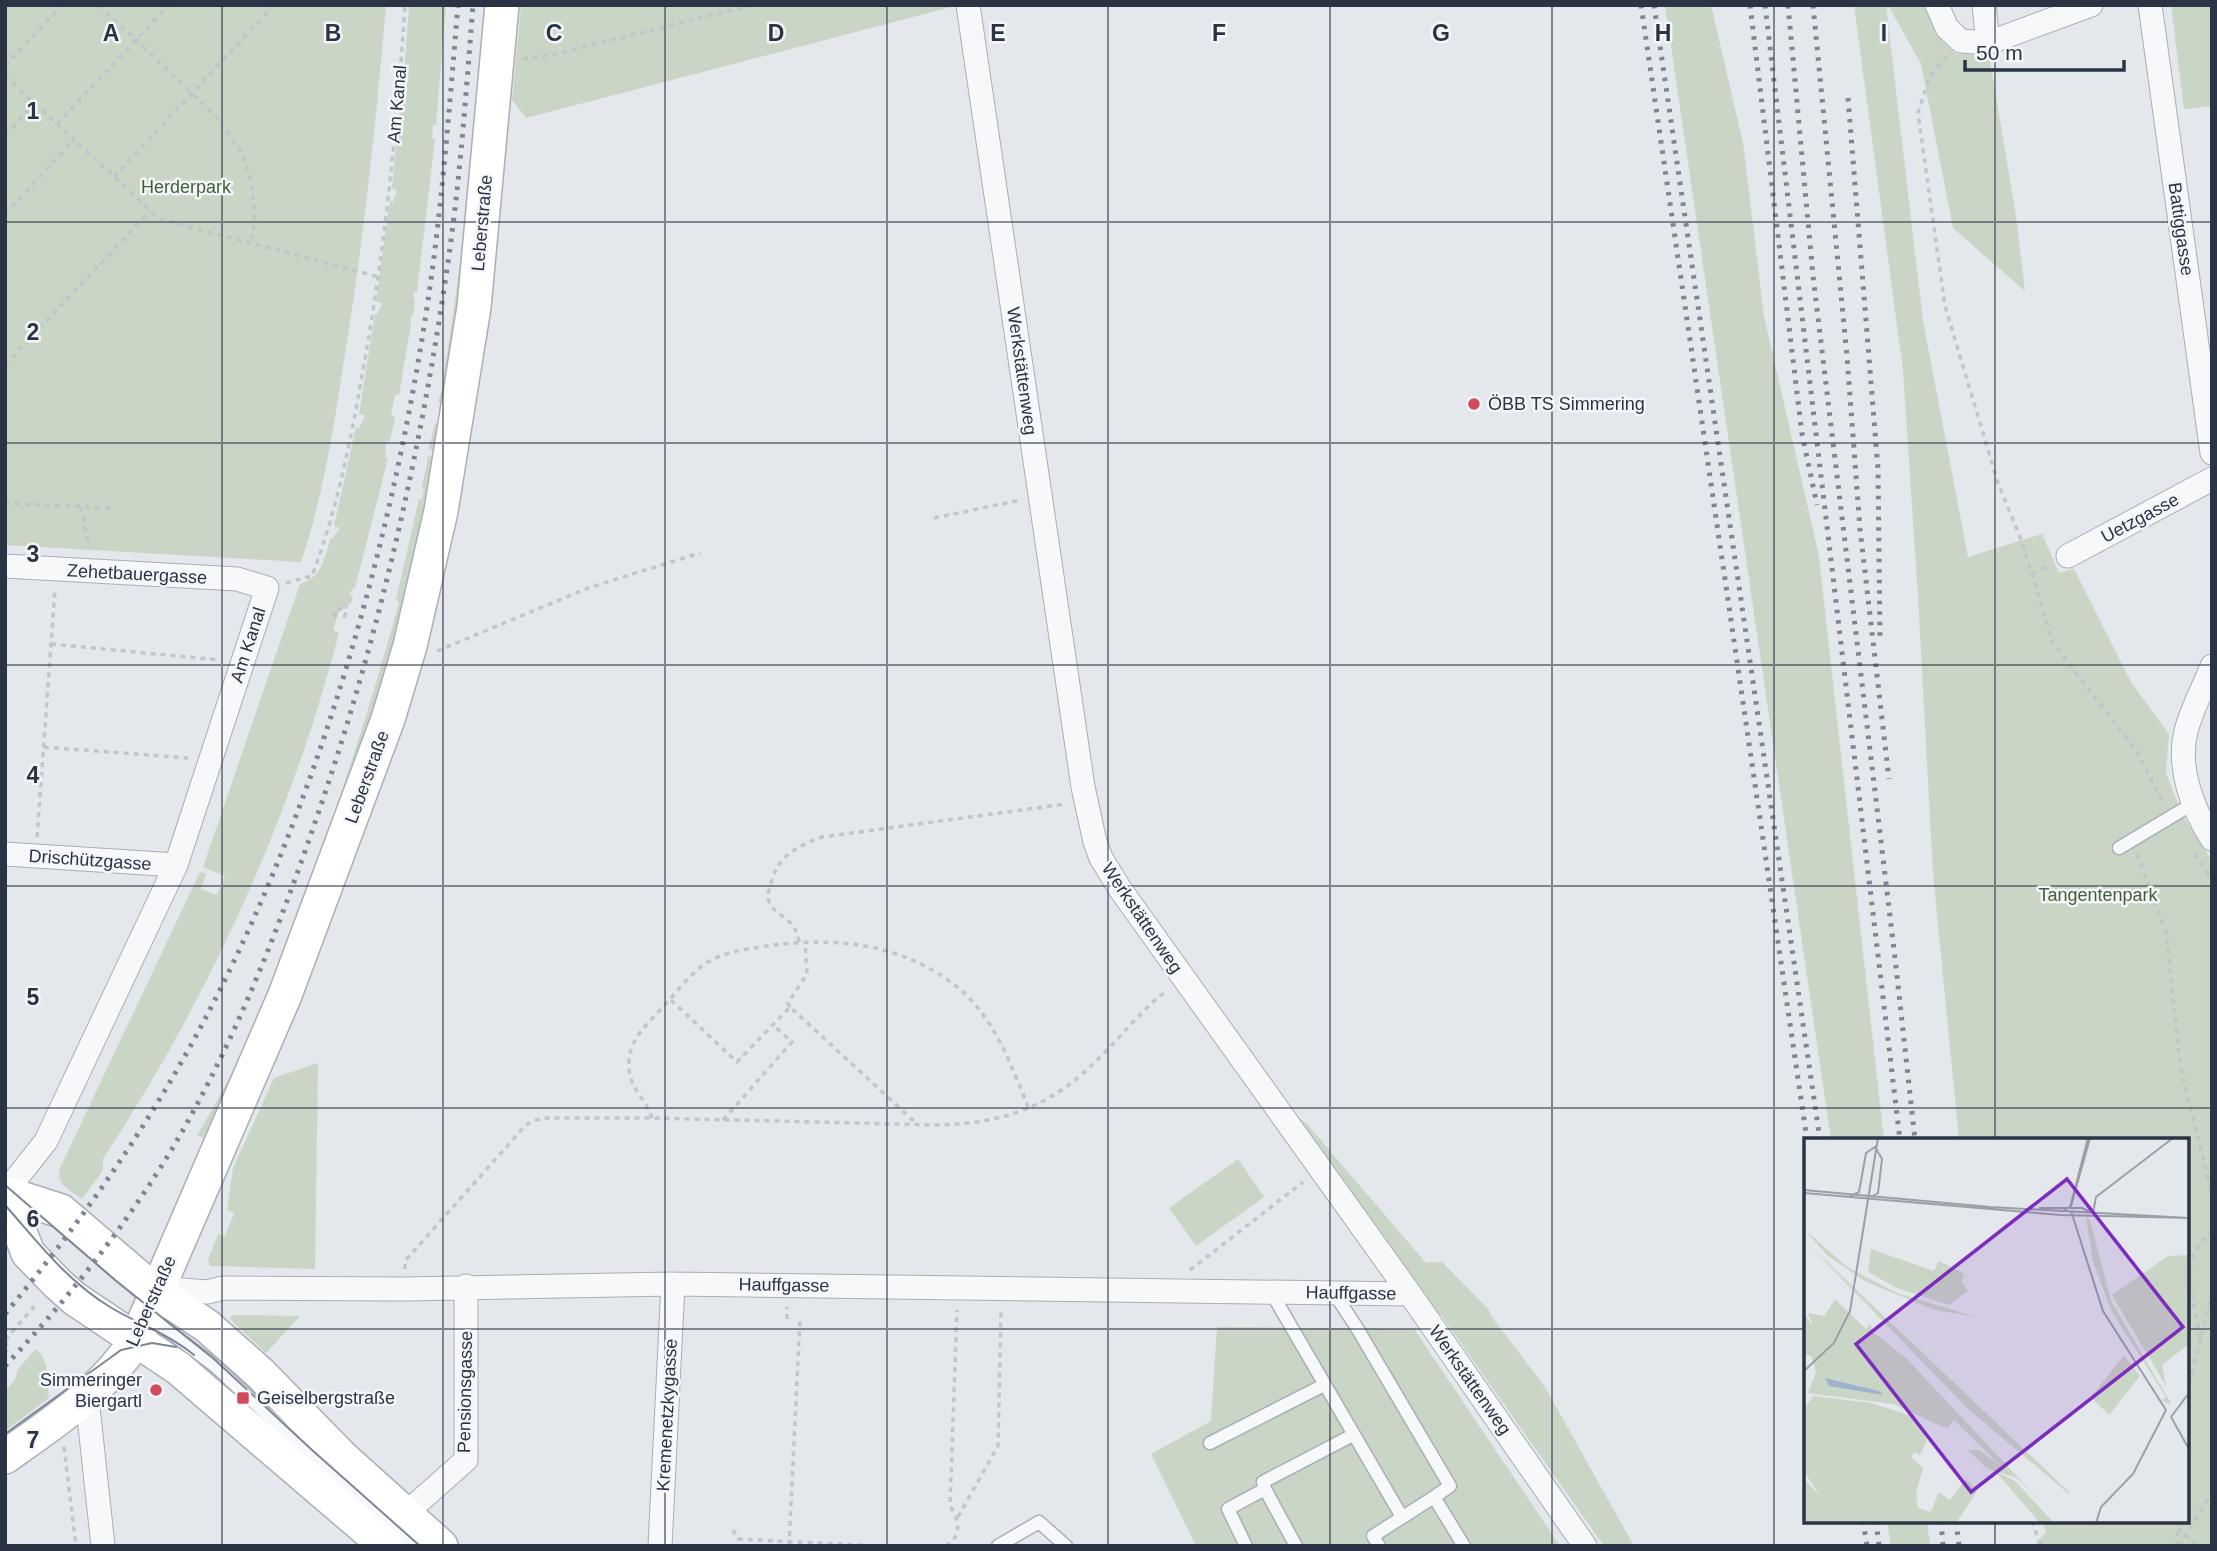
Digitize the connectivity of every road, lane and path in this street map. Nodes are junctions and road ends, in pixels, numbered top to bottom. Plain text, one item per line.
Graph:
1 (62, 5) edge
2 (99, 5) edge
3 (169, 5) edge
4 (274, 5) edge
5 (405, 5) edge
6 (502, 5) edge
7 (753, 5) edge
8 (968, 5) edge
9 (1937, 5) edge
10 (1984, 5) edge
11 (2091, 5) edge
12 (2150, 5) edge
13 (136, 40) junction
14 (1961, 41) junction
15 (1988, 43) junction
16 (516, 60) dead end
17 (5, 66) edge
18 (5, 76) edge
19 (192, 93) junction
20 (35, 103) junction
21 (57, 124) junction
22 (5, 135) edge
23 (74, 140) junction
24 (114, 177) junction
25 (150, 211) junction
26 (6, 213) edge
27 (250, 244) junction
28 (379, 277) junction
29 (5, 365) edge
30 (2212, 453) edge
31 (2212, 479) edge
32 (1040, 497) junction
33 (5, 503) edge
34 (81, 507) junction
35 (113, 508) dead end
36 (934, 518) dead end
37 (700, 553) dead end
38 (2068, 556) dead end
39 (5, 566) edge
40 (57, 569) junction
41 (94, 571) junction
42 (267, 588) junction
43 (334, 617) dead end
44 (344, 618) dead end
45 (51, 645) junction
46 (410, 646) junction
47 (242, 662) junction
48 (2212, 666) edge
49 (44, 747) junction
50 (210, 760) junction
51 (1086, 802) junction
52 (2194, 803) junction
53 (2170, 816) junction
54 (2212, 839) edge
55 (2133, 841) junction
56 (2119, 848) dead end
57 (5, 854) edge
58 (36, 856) junction
59 (176, 865) junction
60 (799, 942) junction
61 (805, 942) junction
62 (1183, 978) junction
63 (670, 999) junction
64 (790, 1007) junction
65 (773, 1025) junction
66 (1030, 1109) junction
67 (652, 1118) junction
68 (723, 1120) junction
69 (918, 1124) junction
70 (1320, 1169) junction
71 (5, 1193) edge
72 (2212, 1195) edge
73 (2212, 1230) edge
74 (673, 1283) junction
75 (466, 1286) junction
76 (957, 1287) junction
77 (1000, 1288) junction
78 (405, 1289) junction
79 (1163, 1290) junction
80 (1271, 1292) junction
81 (1334, 1293) junction
82 (1410, 1294) junction
83 (2212, 1295) edge
84 (42, 1297) dead end
85 (135, 1303) junction
86 (800, 1318) dead end
87 (6, 1340) edge
88 (2201, 1340) junction
89 (5, 1353) edge
90 (2189, 1383) edge
91 (1324, 1385) junction
92 (87, 1398) junction
93 (1353, 1435) junction
94 (64, 1442) dead end
95 (1210, 1443) dead end
96 (5, 1457) edge
97 (296, 1468) junction
98 (347, 1487) junction
99 (1265, 1489) junction
100 (2212, 1492) edge
101 (1434, 1497) junction
102 (405, 1514) junction
103 (958, 1517) junction
104 (1402, 1517) junction
105 (2033, 1523) edge
106 (2179, 1523) edge
107 (2178, 1528) junction
108 (733, 1530) dead end
109 (2185, 1535) junction
110 (789, 1544) edge
111 (76, 1546) edge
112 (103, 1546) edge
113 (386, 1546) edge
114 (414, 1546) edge
115 (440, 1546) edge
116 (660, 1546) edge
117 (875, 1546) edge
118 (946, 1546) edge
119 (998, 1546) edge
120 (1066, 1546) edge
121 (1246, 1546) edge
122 (1296, 1546) edge
123 (1379, 1546) edge
124 (1464, 1546) edge
125 (1585, 1546) edge
126 (2041, 1546) edge
127 (2177, 1546) edge
128 (2199, 1546) edge

1 - 17 path
2 - 13 path
3 - 13 path
4 - 19 path
5 - 28 path, Am Kanal
6 - 46 main road, Leberstraße
7 - 16 path
8 - 32 street, Werkstättenweg
9 - 14 street
10 - 15 street
11 - 15 street
12 - 30 street, Battiggasse
13 - 19 path
13 - 21 path
14 - 15 street
14 - 53 path
18 - 20 path
19 - 24 path
19 - 27 path
20 - 21 path
20 - 22 path
21 - 23 path
23 - 24 path
23 - 26 path
24 - 25 path
25 - 27 path
25 - 29 path
27 - 28 path
28 - 42 path, Am Kanal
31 - 38 street, Uetzgasse
32 - 36 path
32 - 51 street, Werkstättenweg
33 - 34 path
34 - 35 path
34 - 41 path
37 - 46 path
39 - 40 street, Zehetbauergasse
40 - 41 street, Zehetbauergasse
40 - 45 path
41 - 42 street, Zehetbauergasse
42 - 47 street, Am Kanal
43 - 44 path
45 - 47 path
45 - 49 path
46 - 85 main road, Leberstraße
47 - 50 street, Am Kanal
48 - 52 street
49 - 50 path
49 - 58 path
50 - 59 street, Am Kanal
51 - 60 path
51 - 62 street, Werkstättenweg
52 - 53 lane
52 - 54 street
53 - 55 lane
55 - 56 lane
55 - 72 path
57 - 58 street, Drischützgasse
58 - 59 street, Drischützgasse
59 - 71 street, Am Kanal
60 - 61 path
60 - 63 path
61 - 64 path
61 - 66 path
62 - 66 path
62 - 70 street, Werkstättenweg
63 - 65 path
63 - 67 path
64 - 65 path
64 - 69 path
65 - 68 path
66 - 69 path
67 - 68 path
67 - 78 path
68 - 69 path
70 - 79 path
70 - 82 street, Werkstättenweg
71 - 85 main road
71 - 85 main road
73 - 88 path
74 - 75 street, Hauffgasse
74 - 76 street, Hauffgasse
74 - 116 street, Kremenetzkygasse
75 - 78 street, Hauffgasse
75 - 102 street, Pensionsgasse
76 - 77 street, Hauffgasse
76 - 103 path
77 - 79 street, Hauffgasse
77 - 103 path
78 - 85 street, Hauffgasse
79 - 80 street, Hauffgasse
80 - 81 street, Hauffgasse
80 - 91 lane
81 - 82 street, Hauffgasse
81 - 101 lane
82 - 125 street, Werkstättenweg
83 - 88 path
84 - 87 path
85 - 92 main road, Leberstraße
85 - 97 main road
85 - 98 lane
85 - 102 main road
86 - 110 path
87 - 89 path
88 - 90 path
91 - 93 lane
91 - 95 lane
92 - 96 main road, Leberstraße
92 - 112 street
93 - 99 lane
93 - 104 lane
94 - 111 path
97 - 98 lane
97 - 113 main road
98 - 114 lane
99 - 121 lane
99 - 122 lane
100 - 109 path
101 - 104 lane
101 - 124 lane
102 - 115 main road
103 - 118 path
104 - 123 lane
105 - 126 path
106 - 107 path
107 - 109 path
107 - 127 path
108 - 110 path
109 - 127 path
109 - 128 path
110 - 117 path
119 - 120 lane

